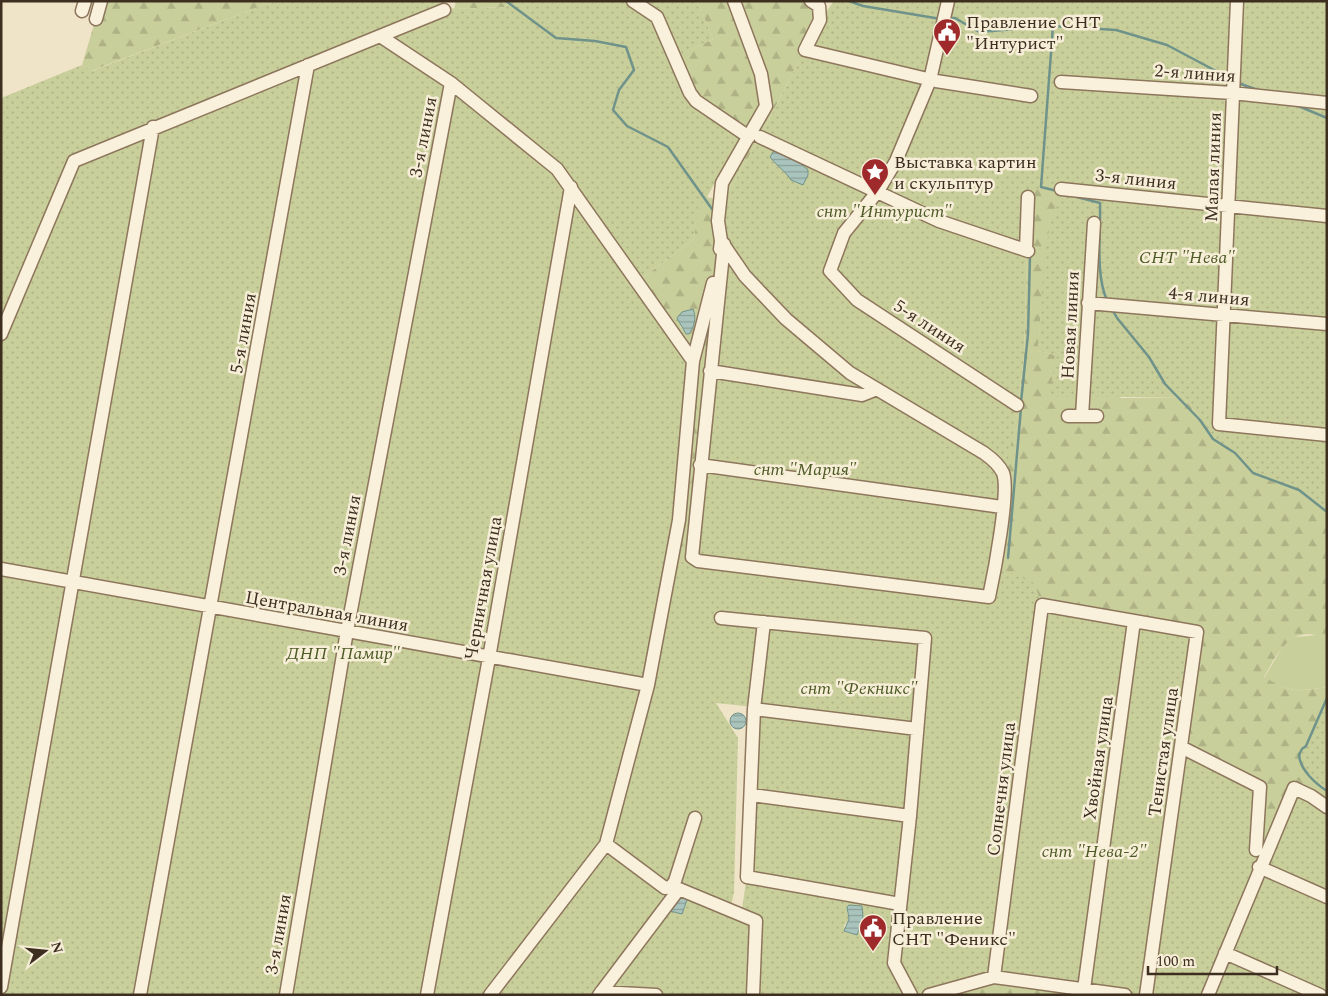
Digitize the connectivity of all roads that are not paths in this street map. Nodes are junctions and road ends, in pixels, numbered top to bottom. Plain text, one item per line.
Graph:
1 (101, 1) edge
2 (632, 1) edge
3 (734, 1) edge
4 (811, 1) edge
5 (1237, 1) edge
6 (444, 10) dead end
7 (946, 13) edge
8 (96, 19) dead end
9 (380, 36) junction
10 (308, 65) junction
11 (930, 80) junction
12 (1061, 82) dead end
13 (451, 83) junction
14 (1233, 85) junction
15 (1031, 96) dead end
16 (1327, 103) edge
17 (153, 127) junction
18 (754, 137) junction
19 (571, 187) junction
20 (1061, 189) dead end
21 (878, 191) junction
22 (1028, 197) dead end
23 (1230, 207) junction
24 (1327, 216) edge
25 (1094, 223) dead end
26 (722, 243) junction
27 (1088, 303) junction
28 (1224, 315) junction
29 (1327, 324) edge
30 (1, 334) edge
31 (692, 361) junction
32 (710, 371) junction
33 (877, 389) junction
34 (1017, 404) dead end
35 (1068, 416) dead end
36 (1082, 416) junction
37 (1098, 416) dead end
38 (1327, 435) edge
39 (700, 465) junction
40 (1002, 507) junction
41 (1, 569) edge
42 (72, 581) junction
43 (211, 608) junction
44 (721, 618) dead end
45 (1134, 621) junction
46 (764, 622) junction
47 (347, 631) junction
48 (489, 658) junction
49 (648, 685) junction
50 (754, 709) junction
51 (917, 729) junction
52 (1181, 747) junction
53 (752, 795) junction
54 (1327, 807) edge
55 (910, 816) junction
56 (695, 818) dead end
57 (606, 844) junction
58 (1260, 853) junction
59 (1259, 867) junction
60 (1327, 897) edge
61 (900, 904) junction
62 (1224, 953) junction
63 (994, 977) junction
64 (1, 987) edge
65 (1084, 989) junction
66 (600, 993) edge
67 (140, 995) edge
68 (286, 995) edge
69 (427, 995) edge
70 (490, 995) edge
71 (656, 995) edge
72 (754, 995) edge
73 (911, 995) edge
74 (929, 995) edge
75 (1125, 995) edge
76 (1146, 995) edge
77 (1208, 995) edge
78 (1320, 995) edge

1 - 8 street
2 - 18 street
3 - 18 street
4 - 11 street
5 - 14 street, Малая линия
6 - 9 street
7 - 11 street
9 - 10 street
9 - 13 street
10 - 17 street
10 - 43 street, 5-я линия
11 - 15 street
11 - 21 street
12 - 14 street, 2-я линия
13 - 19 street
13 - 47 street, 3-я линия
14 - 16 street, 2-я линия
14 - 23 street, Малая линия
17 - 30 street
17 - 42 street
18 - 21 street
18 - 26 street
19 - 31 street
19 - 48 street, Черничная улица
20 - 23 street, 3-я линия
21 - 22 street
21 - 34 street, 5-я линия
23 - 24 street, 3-я линия
23 - 28 street, Малая линия
25 - 27 street, Новая линия
26 - 31 street
26 - 32 street
26 - 33 street
27 - 28 street, 4-я линия
27 - 36 street, Новая линия
28 - 29 street, 4-я линия
28 - 38 street, Малая линия
31 - 49 street
32 - 33 street
32 - 39 street
33 - 40 street
35 - 36 street
36 - 37 street
39 - 40 street
39 - 40 street
41 - 42 street, Центральная линия
42 - 43 street, Центральная линия
42 - 64 street
43 - 47 street, Центральная линия
43 - 67 street, 5-я линия
44 - 46 street
45 - 52 street, Тенистая улица
45 - 63 street, Солнечня улица
45 - 65 street, Хвойная улица
46 - 50 street
46 - 51 street
47 - 48 street, Центральная линия
47 - 68 street, 3-я линия
48 - 49 street, Центральная линия
48 - 69 street, Черничная улица
49 - 57 street
50 - 51 street
50 - 53 street
51 - 55 street
52 - 58 street
52 - 76 street, Тенистая улица
53 - 55 street
53 - 61 street
54 - 58 street
55 - 61 street
56 - 57 street
57 - 70 street
58 - 59 street
59 - 60 street
59 - 62 street
61 - 73 street
62 - 77 street
62 - 78 street
63 - 65 street
63 - 74 street
65 - 75 street
66 - 71 street
66 - 72 street

